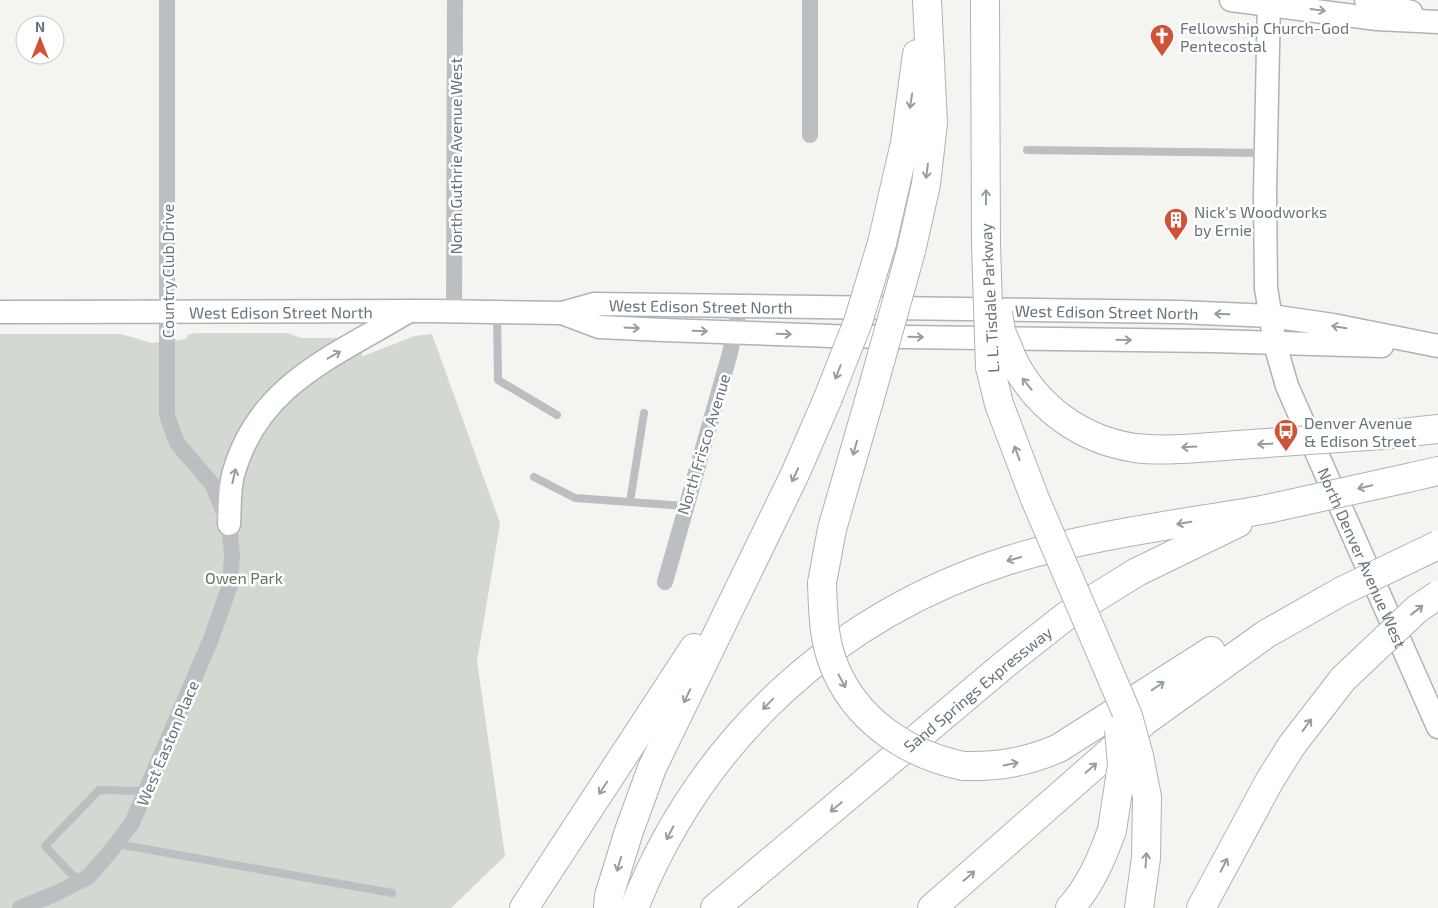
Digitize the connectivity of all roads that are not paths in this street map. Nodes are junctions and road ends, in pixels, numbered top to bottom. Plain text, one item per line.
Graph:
1 (167, 0) edge
2 (455, 0) edge
3 (810, 0) edge
4 (922, 0) edge
5 (928, 0) edge
6 (985, 0) edge
7 (1231, 0) edge
8 (1366, 0) edge
9 (1269, 2) edge
10 (1438, 21) edge
11 (810, 135) dead end
12 (1027, 150) dead end
13 (1266, 153) junction
14 (986, 245) junction
15 (740, 306) junction
16 (166, 311) junction
17 (409, 311) junction
18 (0, 312) edge
19 (454, 312) junction
20 (497, 312) junction
21 (562, 313) junction
22 (1271, 316) junction
23 (736, 333) junction
24 (1275, 344) junction
25 (1438, 346) edge
26 (644, 413) dead end
27 (557, 415) dead end
28 (1438, 429) edge
29 (1425, 474) edge
30 (534, 477) dead end
31 (630, 502) junction
32 (685, 506) junction
33 (1267, 509) junction
34 (229, 524) junction
35 (1438, 545) edge
36 (754, 557) junction
37 (665, 582) dead end
38 (1342, 591) junction
39 (1438, 595) edge
40 (1104, 665) junction
41 (1438, 727) edge
42 (146, 791) junction
43 (117, 844) junction
44 (79, 882) junction
45 (392, 893) dead end
46 (637, 899) edge
47 (608, 902) edge
48 (20, 908) edge
49 (524, 908) edge
50 (715, 908) edge
51 (932, 908) edge
52 (1070, 908) edge
53 (1139, 908) edge
54 (1201, 908) edge

1 - 16 street, Country Club Drive
2 - 19 street, North Guthrie Avenue West
3 - 11 street
4 -> 36 highway, bridge
5 -> 38 highway, bridge
14 -> 6 highway, L. L. Tisdale Parkway
7 - 9 main road
8 - 10 main road
9 -> 10 main road
9 - 13 main road, North Denver Avenue West
12 - 13 lane
13 - 22 main road, North Denver Avenue West
28 -> 14 highway, bridge
40 -> 14 highway, L. L. Tisdale Parkway, bridge
15 - 21 main road, West Edison Street North
22 -> 15 main road, West Edison Street North
15 - 23 street, North Frisco Avenue
16 - 17 main road, West Edison Street North
16 - 18 main road, West Edison Street North
16 - 34 street, Country Club Drive
17 - 19 main road, West Edison Street North
34 -> 17 main road
19 - 20 main road, West Edison Street North
20 - 21 main road, West Edison Street North
20 - 27 lane
21 -> 23 main road, West Edison Street North
22 - 24 main road, North Denver Avenue West
25 -> 22 main road, West Edison Street North
23 -> 24 main road, West Edison Street North
23 - 32 street, North Frisco Avenue
24 - 25 main road, West Edison Street North
24 - 41 main road, North Denver Avenue West
26 - 31 lane
29 -> 33 highway, bridge
30 - 31 lane
31 - 32 lane
32 - 37 street, North Frisco Avenue
33 -> 46 highway
33 -> 50 highway, Sand Springs Expressway
34 - 42 street, West Easton Place
35 - 38 highway, bridge
36 -> 47 highway
36 -> 49 highway
51 -> 38 highway
54 -> 39 highway, bridge
40 - 52 highway, bridge
53 -> 40 highway, bridge
42 - 43 street, West Easton Place
42 - 44 lane
43 - 44 street, West Easton Place
43 - 45 lane
44 - 48 street, West Easton Place

